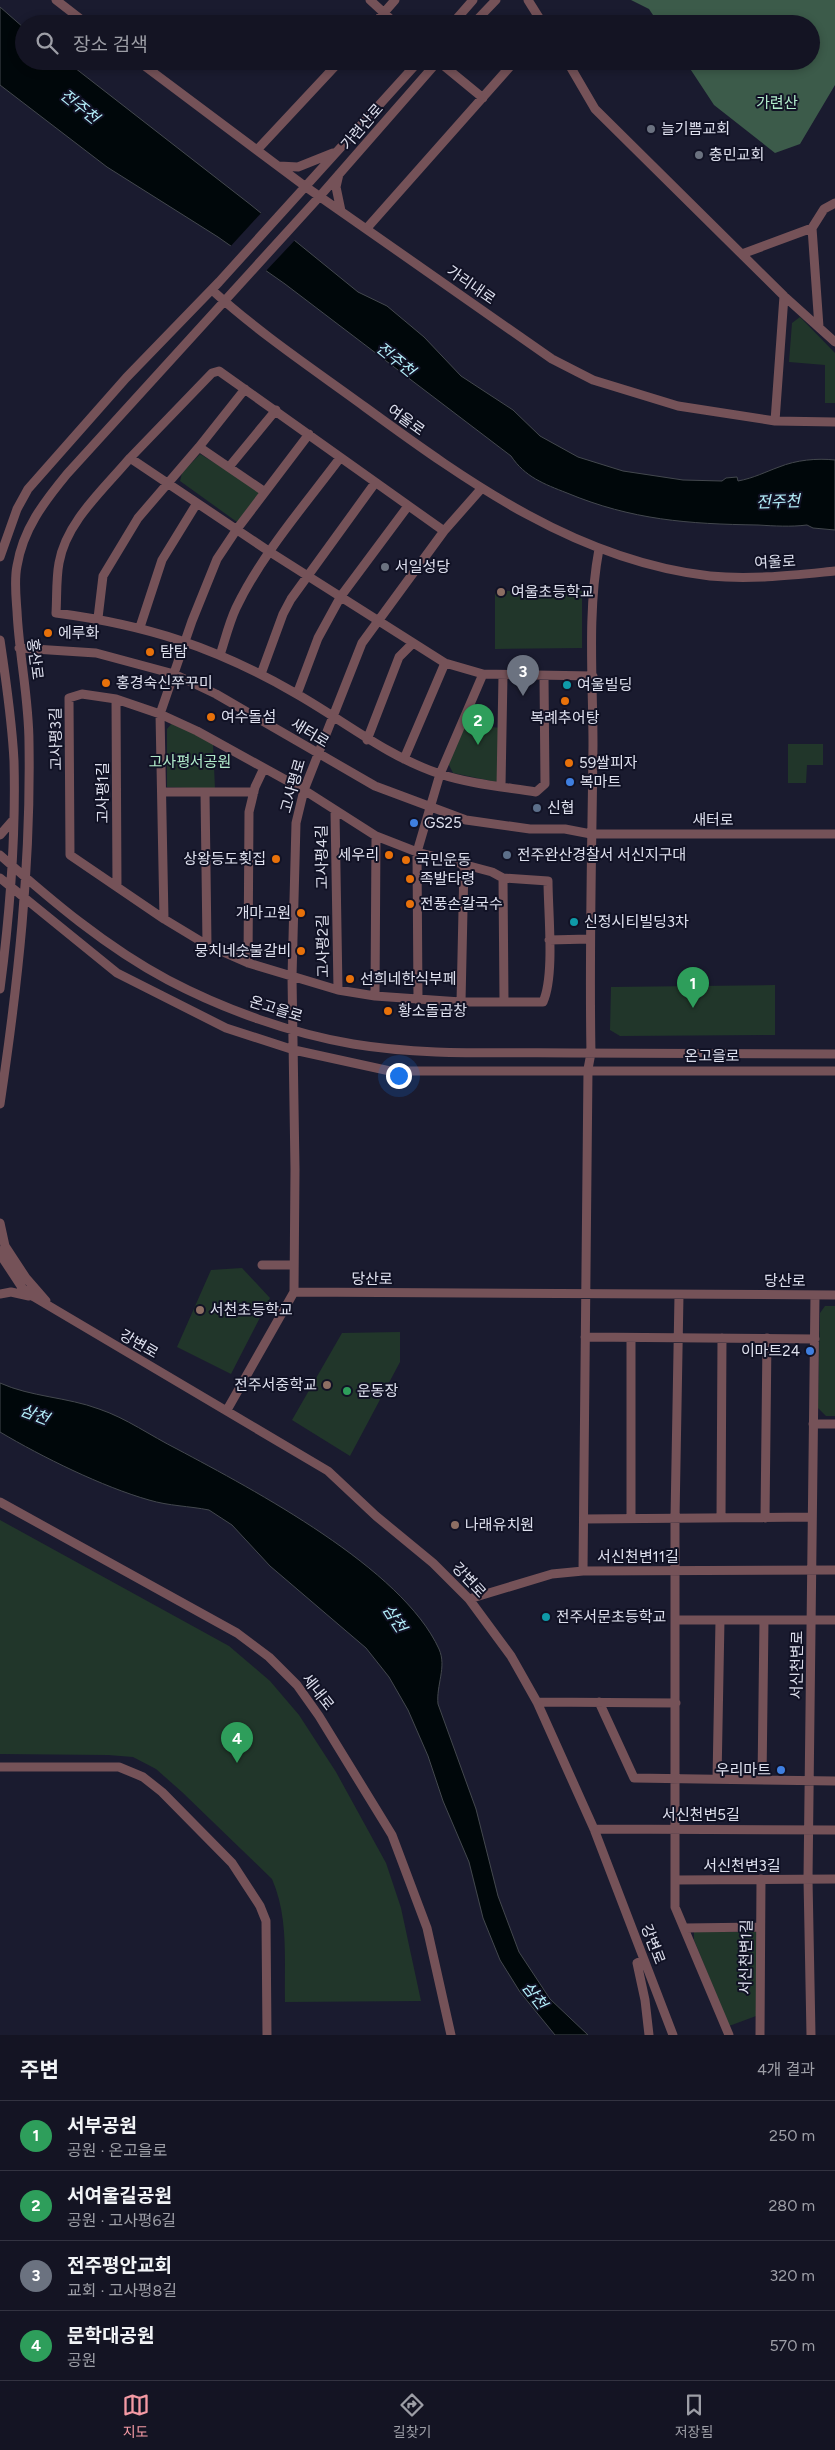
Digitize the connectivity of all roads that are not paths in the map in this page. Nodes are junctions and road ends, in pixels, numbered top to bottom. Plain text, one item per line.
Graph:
1 (56, 0) edge
2 (370, 0) edge
3 (395, 0) edge
4 (473, 0) edge
5 (496, 0) edge
6 (528, 0) edge
7 (384, 12) junction
8 (75, 15) edge
9 (382, 15) edge
10 (387, 15) edge
11 (460, 15) edge
12 (482, 15) edge
13 (537, 15) edge
14 (150, 70) edge
15 (332, 70) edge
16 (411, 70) edge
17 (430, 70) edge
18 (449, 70) edge
19 (508, 70) edge
20 (572, 70) edge
21 (483, 98) junction
22 (258, 150) junction
23 (336, 152) junction
24 (279, 166) junction
25 (339, 174) junction
26 (306, 187) junction
27 (320, 196) junction
28 (835, 203) edge
29 (341, 211) junction
30 (367, 228) junction
31 (812, 228) junction
32 (742, 254) junction
33 (212, 290) junction
34 (232, 292) joint
35 (784, 296) junction
36 (224, 301) junction
37 (819, 327) junction
38 (835, 342) edge
39 (245, 389) junction
40 (276, 410) junction
41 (775, 421) junction
42 (835, 422) edge
43 (309, 434) junction
44 (199, 447) junction
45 (130, 458) junction
46 (340, 458) junction
47 (229, 467) junction
48 (375, 483) junction
49 (167, 484) junction
50 (481, 489) junction
51 (265, 492) junction
52 (197, 504) junction
53 (408, 506) junction
54 (237, 529) junction
55 (444, 531) junction
56 (599, 549) junction
57 (270, 552) junction
58 (0, 557) edge
59 (835, 571) edge
60 (309, 575) junction
61 (342, 596) junction
62 (98, 618) junction
63 (378, 620) junction
64 (140, 628) junction
65 (0, 640) edge
66 (185, 640) junction
67 (413, 643) junction
68 (19, 648) junction
69 (220, 655) junction
70 (445, 663) junction
71 (174, 674) junction
72 (261, 674) junction
73 (483, 674) junction
74 (503, 675) junction
75 (544, 676) junction
76 (593, 676) junction
77 (297, 694) junction
78 (116, 699) junction
79 (160, 714) junction
80 (333, 718) junction
81 (367, 740) junction
82 (317, 753) junction
83 (404, 759) junction
84 (264, 768) junction
85 (440, 774) junction
86 (501, 786) junction
87 (304, 790) junction
88 (163, 792) junction
89 (205, 792) junction
90 (254, 792) junction
91 (430, 809) junction
92 (335, 811) junction
93 (14, 819) junction
94 (591, 834) junction
95 (835, 834) edge
96 (0, 835) edge
97 (376, 836) junction
98 (417, 852) junction
99 (0, 855) edge
100 (464, 864) junction
101 (12, 866) junction
102 (26, 876) junction
103 (0, 878) edge
104 (503, 878) junction
105 (11, 887) junction
106 (117, 887) junction
107 (25, 897) junction
108 (336, 902) joint
109 (164, 919) junction
110 (589, 939) junction
111 (549, 940) junction
112 (208, 945) junction
113 (248, 963) junction
114 (292, 977) junction
115 (0, 989) edge
116 (338, 990) junction
117 (375, 996) junction
118 (418, 1000) junction
119 (461, 1002) junction
120 (504, 1002) junction
121 (294, 1029) junction
122 (294, 1050) junction
123 (591, 1053) junction
124 (835, 1054) edge
125 (588, 1069) junction
126 (835, 1071) edge
127 (0, 1104) edge
128 (0, 1223) edge
129 (2, 1255) edge
130 (262, 1265) dead end
131 (294, 1265) junction
132 (294, 1292) junction
133 (0, 1294) edge
134 (585, 1294) junction
135 (679, 1295) junction
136 (815, 1295) junction
137 (835, 1295) edge
138 (34, 1297) junction
139 (52, 1309) junction
140 (585, 1337) junction
141 (631, 1338) junction
142 (679, 1338) junction
143 (722, 1338) junction
144 (767, 1338) junction
145 (815, 1338) junction
146 (227, 1410) junction
147 (814, 1424) junction
148 (835, 1424) edge
149 (0, 1502) edge
150 (812, 1517) junction
151 (584, 1518) junction
152 (631, 1518) junction
153 (675, 1518) junction
154 (721, 1518) junction
155 (765, 1518) junction
156 (676, 1570) junction
157 (812, 1570) junction
158 (835, 1570) edge
159 (583, 1571) junction
160 (469, 1599) junction
161 (676, 1620) junction
162 (720, 1620) junction
163 (764, 1620) junction
164 (811, 1620) junction
165 (835, 1620) edge
166 (537, 1702) junction
167 (599, 1702) junction
168 (676, 1703) junction
169 (0, 1767) edge
170 (676, 1779) junction
171 (717, 1779) junction
172 (762, 1780) junction
173 (809, 1781) junction
174 (835, 1781) edge
175 (594, 1829) junction
176 (676, 1829) junction
177 (808, 1829) junction
178 (835, 1830) edge
179 (761, 1879) junction
180 (808, 1879) junction
181 (675, 1880) junction
182 (835, 1880) edge
183 (760, 1927) junction
184 (685, 1928) junction
185 (643, 1960) junction
186 (651, 1979) junction
187 (645, 2000) junction
188 (267, 2035) edge
189 (450, 2035) edge
190 (649, 2035) edge
191 (673, 2035) edge
192 (729, 2035) edge
193 (760, 2035) edge
194 (811, 2035) edge

1 - 8 street
2 - 7 street
3 - 7 street
4 - 11 street
5 - 12 street
6 - 13 street
7 - 9 street
7 - 10 street
14 - 22 street, 가리내로
15 - 22 street
16 - 23 street, 가련산로
17 - 25 street, 가련산로
18 - 21 street
19 - 21 street
20 - 32 street
21 - 30 street
22 - 24 street, 가리내로
23 - 24 street
23 - 26 street, 가련산로
24 - 26 street, 가리내로
25 - 27 street, 가련산로
25 - 29 street
26 - 27 street, 가리내로
26 - 33 street, 가련산로
27 - 29 street, 가리내로
27 - 34 street, 가련산로
28 - 31 street
29 - 30 street, 가리내로
30 - 41 street, 가리내로
31 - 32 street
31 - 37 street
32 - 35 street
33 - 36 street, 여울로
33 - 58 street
34 - 36 street, 홍산로
35 - 37 street
35 - 41 street
36 - 50 street, 여울로
36 - 68 street, 홍산로
37 - 38 street
39 - 40 street
39 - 44 street
39 - 45 street
40 - 43 street
40 - 47 street
41 - 42 street, 가리내로
43 - 46 street
43 - 51 street
44 - 47 street
44 - 49 street
45 - 49 street
45 - 62 street
46 - 48 street
46 - 57 street
47 - 51 street
48 - 53 street
48 - 60 street
49 - 52 street
49 - 62 street
50 - 55 street, 고사평로
50 - 56 street, 여울로
51 - 54 street
52 - 54 street
52 - 64 street
53 - 55 street
53 - 61 street
54 - 57 street
54 - 66 street
55 - 63 street, 고사평로
56 - 59 street, 여울로
56 - 76 street
57 - 60 street
57 - 69 street
60 - 61 street
60 - 72 street
61 - 63 street
61 - 77 street
62 - 64 street
63 - 67 street
63 - 80 street, 고사평로
64 - 66 street
65 - 93 street
66 - 69 street
66 - 71 street
67 - 70 street
67 - 81 street
68 - 71 street, 새터로
68 - 102 street, 홍산로
69 - 72 street
70 - 73 street
70 - 83 street
71 - 79 street
71 - 82 street, 새터로
72 - 77 street
73 - 74 street
73 - 85 street
74 - 75 street
74 - 86 street
75 - 76 street
75 - 86 street
76 - 94 street
77 - 80 street
78 - 79 street, 고사평3길
78 - 106 street, 고사평1길
78 - 106 street, 고사평3길
79 - 84 street, 고사평3길
79 - 88 street
80 - 81 street
80 - 82 street, 고사평로
81 - 83 street
82 - 87 street, 고사평로
82 - 91 street, 새터로
83 - 85 street
84 - 87 street, 고사평3길
84 - 90 street
85 - 86 street
85 - 91 street
87 - 92 street, 고사평4길
87 - 114 street, 고사평로
88 - 89 street
88 - 109 street
89 - 90 street
89 - 112 street
90 - 113 street
91 - 94 street, 새터로
91 - 98 street
92 - 97 street, 고사평4길
92 - 108 street, 고사평4길
93 - 96 street
93 - 101 street
94 - 95 street, 새터로
94 - 110 street
97 - 98 street, 고사평4길
97 - 117 street
98 - 100 street, 고사평4길
98 - 118 street
99 - 101 street, 온고을로
100 - 104 street, 고사평4길
100 - 119 street
101 - 102 street, 온고을로
101 - 105 street
102 - 107 street, 홍산로
102 - 121 street, 온고을로
103 - 105 street, 온고을로
104 - 111 street, 고사평4길
104 - 120 street
105 - 107 street, 온고을로
105 - 115 street
106 - 109 street
107 - 122 street, 온고을로
107 - 127 street, 홍산로
108 - 116 street, 고사평2길
109 - 112 street
110 - 111 street
110 - 123 street
111 - 120 street, 고사평2길
112 - 113 street
113 - 114 street
114 - 116 street, 고사평2길
114 - 121 street, 고사평로
116 - 117 street, 고사평2길
117 - 118 street, 고사평2길
118 - 119 street, 고사평2길
119 - 120 street, 고사평2길
121 - 122 street, 고사평로
121 - 123 street, 온고을로
122 - 125 street, 온고을로
122 - 131 street
123 - 124 street, 온고을로
123 - 125 street
125 - 126 street, 온고을로
125 - 134 street
128 - 129 street
129 - 138 street, 강변로
129 - 139 street, 강변로
130 - 131 street
131 - 132 street
132 - 134 street, 당산로
132 - 146 street
133 - 138 street
134 - 135 street, 당산로
134 - 140 street
135 - 136 street, 당산로
135 - 142 street, 서신천변1길
136 - 137 street, 당산로
136 - 145 street, 서신천변로
138 - 139 street, 강변로
139 - 146 street, 강변로
140 - 141 street
140 - 151 street
141 - 142 street
141 - 152 street
142 - 143 street
142 - 153 street, 서신천변1길
143 - 144 street
143 - 154 street
144 - 145 street
144 - 155 street
145 - 147 street, 서신천변로
146 - 160 street, 강변로
147 - 148 street
147 - 150 street, 서신천변로
149 - 189 street, 세내로
150 - 155 street
150 - 157 street, 서신천변로
151 - 152 street
151 - 159 street
152 - 153 street
153 - 154 street
153 - 156 street, 서신천변1길
154 - 155 street
156 - 157 street, 서신천변11길
156 - 159 street, 서신천변11길
156 - 161 street, 서신천변1길
157 - 158 street, 서신천변11길
157 - 164 street, 서신천변로
159 - 160 street, 서신천변11길
160 - 166 street, 강변로
161 - 162 street
161 - 168 street, 서신천변1길
162 - 163 street
162 - 171 street
163 - 164 street
163 - 172 street
164 - 165 street
164 - 173 street, 서신천변로
166 - 167 street
166 - 175 street, 강변로
167 - 168 street
167 - 170 street
168 - 170 street, 서신천변1길
169 - 188 street
170 - 171 street
170 - 176 street, 서신천변1길
171 - 172 street
172 - 173 street
173 - 174 street
173 - 177 street, 서신천변로
175 - 176 street, 서신천변5길
175 - 185 street, 강변로
176 - 177 street, 서신천변5길
176 - 181 street, 서신천변1길
177 - 178 street, 서신천변5길
177 - 180 street, 서신천변로
179 - 180 street, 서신천변3길
179 - 181 street, 서신천변3길
179 - 183 street, 서신천변1길
180 - 182 street, 서신천변3길
180 - 194 street, 서신천변로
181 - 184 street, 서신천변1길
183 - 184 street, 서신천변1길
183 - 193 street, 서신천변1길
184 - 192 street, 서신천변1길
185 - 186 street, 강변로
185 - 187 street
186 - 187 street
186 - 191 street, 강변로
187 - 190 street

